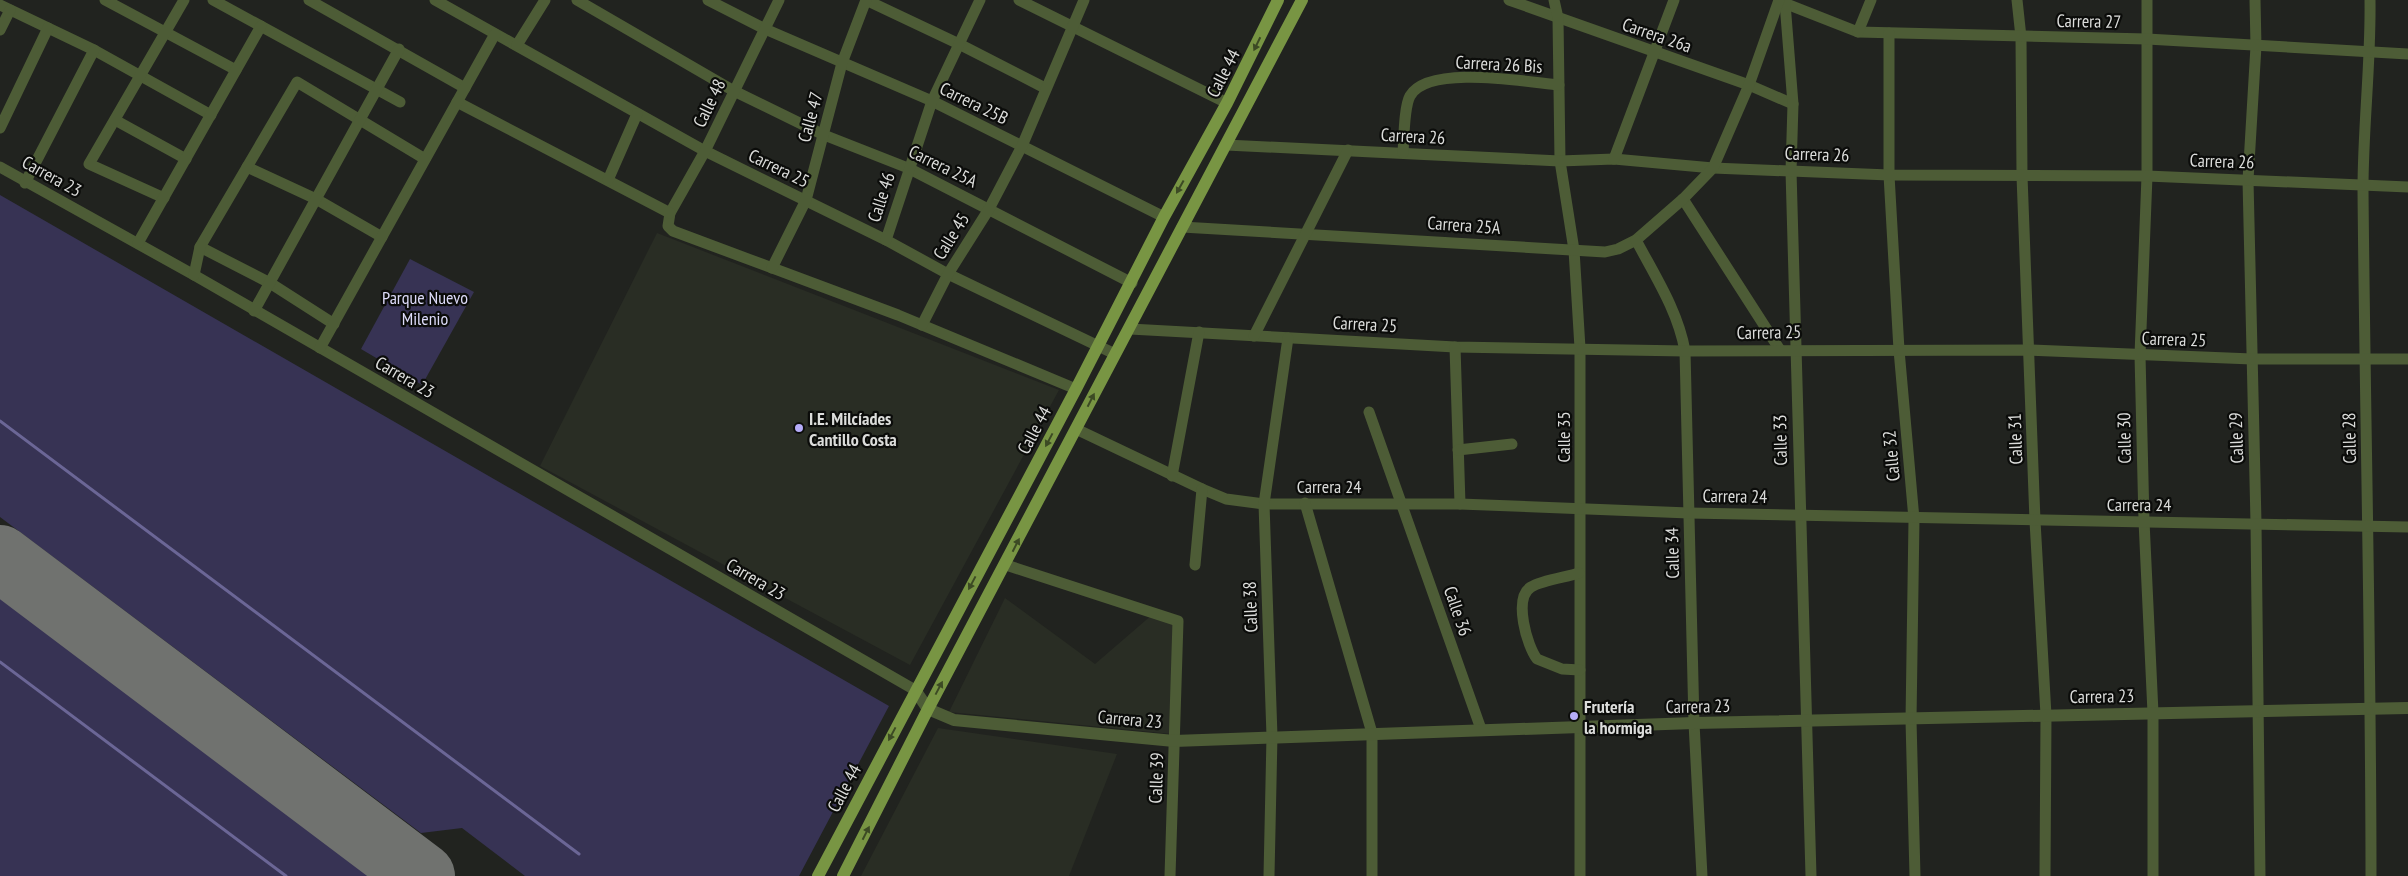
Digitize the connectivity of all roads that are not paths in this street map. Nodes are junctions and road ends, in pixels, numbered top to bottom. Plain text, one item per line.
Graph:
1 (105, 0) edge
2 (184, 0) edge
3 (213, 0) edge
4 (309, 0) edge
5 (435, 0) edge
6 (545, 0) edge
7 (578, 0) edge
8 (708, 0) edge
9 (779, 0) edge
10 (866, 0) edge
11 (980, 0) edge
12 (1020, 0) edge
13 (1084, 0) edge
14 (1278, 0) edge
15 (1302, 0) edge
16 (1509, 0) edge
17 (1554, 0) edge
18 (1674, 0) edge
19 (1871, 0) edge
20 (2018, 0) edge
21 (2148, 0) edge
22 (2255, 0) edge
23 (2370, 0) edge
24 (1779, 1) edge
25 (5, 8) edge
26 (1558, 18) junction
27 (261, 26) junction
28 (1072, 26) junction
29 (48, 28) junction
30 (765, 29) junction
31 (0, 30) edge
32 (165, 32) junction
33 (1858, 32) junction
34 (1889, 33) junction
35 (495, 34) junction
36 (2021, 37) junction
37 (2147, 39) junction
38 (959, 44) junction
39 (517, 45) junction
40 (2256, 46) junction
41 (399, 49) junction
42 (94, 50) junction
43 (2370, 50) junction
44 (1654, 53) junction
45 (2408, 54) edge
46 (842, 63) junction
47 (236, 70) junction
48 (141, 75) junction
49 (1559, 85) junction
50 (1749, 85) junction
51 (378, 88) junction
52 (465, 88) junction
53 (1045, 88) junction
54 (734, 91) junction
55 (932, 101) junction
56 (400, 102) dead end
57 (457, 102) junction
58 (1227, 103) junction
59 (1793, 104) junction
60 (637, 114) junction
61 (211, 115) junction
62 (115, 120) junction
63 (360, 120) junction
64 (0, 128) edge
65 (824, 135) junction
66 (1226, 145) junction
67 (1022, 146) junction
68 (1348, 150) junction
69 (705, 151) junction
70 (1403, 153) junction
71 (186, 159) junction
72 (1614, 159) junction
73 (425, 160) junction
74 (1560, 161) junction
75 (247, 166) junction
76 (0, 168) edge
77 (908, 168) junction
78 (1713, 168) junction
79 (1791, 171) junction
80 (1889, 175) junction
81 (2022, 176) junction
82 (2147, 176) junction
83 (608, 180) junction
84 (2248, 180) junction
85 (25, 182) junction
86 (2363, 186) junction
87 (2408, 187) edge
88 (164, 198) junction
89 (316, 199) junction
90 (1683, 199) junction
91 (806, 200) junction
92 (989, 208) junction
93 (669, 216) junction
94 (1164, 217) junction
95 (1182, 227) junction
96 (1306, 233) junction
97 (382, 237) junction
98 (886, 240) junction
99 (1636, 240) junction
100 (138, 243) junction
101 (200, 248) junction
102 (1574, 250) junction
103 (772, 268) junction
104 (948, 274) junction
105 (194, 275) junction
106 (1132, 282) junction
107 (270, 283) junction
108 (254, 312) junction
109 (334, 324) junction
110 (922, 325) junction
111 (1130, 329) junction
112 (1200, 332) junction
113 (1254, 336) junction
114 (1288, 338) junction
115 (1097, 345) junction
116 (1455, 347) junction
117 (320, 348) junction
118 (1580, 348) junction
119 (1795, 349) junction
120 (1780, 350) junction
121 (1899, 350) junction
122 (2029, 350) junction
123 (1685, 351) junction
124 (1115, 354) junction
125 (2140, 355) junction
126 (2252, 359) junction
127 (2366, 359) junction
128 (2408, 359) edge
129 (1076, 389) junction
130 (1369, 412) dead end
131 (1076, 429) junction
132 (1512, 444) dead end
133 (1458, 450) junction
134 (1172, 476) junction
135 (1202, 490) junction
136 (1305, 503) junction
137 (1264, 504) junction
138 (1403, 504) junction
139 (1460, 504) junction
140 (1580, 509) junction
141 (1689, 513) junction
142 (1799, 515) junction
143 (1914, 518) junction
144 (2035, 521) junction
145 (2144, 521) junction
146 (2256, 523) junction
147 (2368, 526) junction
148 (2408, 527) edge
149 (1006, 565) junction
150 (1195, 565) dead end
151 (1580, 573) junction
152 (1580, 670) junction
153 (915, 690) junction
154 (2408, 708) edge
155 (928, 709) junction
156 (2371, 709) junction
157 (2259, 711) junction
158 (2153, 713) junction
159 (2046, 715) junction
160 (1911, 720) junction
161 (1806, 722) junction
162 (1694, 723) junction
163 (1578, 727) junction
164 (1480, 729) junction
165 (1372, 733) junction
166 (1272, 736) junction
167 (1174, 741) junction
168 (818, 876) edge
169 (843, 876) edge
170 (1170, 876) edge
171 (1269, 876) edge
172 (1372, 876) edge
173 (1580, 876) edge
174 (1702, 876) edge
175 (1811, 876) edge
176 (1915, 876) edge
177 (2045, 876) edge
178 (2153, 876) edge
179 (2260, 876) edge
180 (2371, 876) edge

1 - 32 street
2 - 32 street
3 - 27 street
4 - 41 street
5 - 35 street, Carrera 25
6 - 39 street
7 - 54 street, Carrera 25A
8 - 30 street, Carrera 25B
9 - 30 street, Calle 48
10 - 38 street
10 - 46 street, Calle 47
11 - 38 street, Calle 46
12 - 28 street
13 - 28 street, Calle 45
14 -> 58 main road, Calle 44
15 - 66 main road, Calle 44
16 - 26 street, Carrera 26a
17 - 26 street, Calle 35
18 - 44 street
19 - 33 street
20 - 36 street, Calle 31
21 - 37 street, Calle 30
22 - 40 street, Calle 29
23 - 43 street, Calle 28
24 - 33 street, Carrera 27
24 - 50 street
24 - 59 street, Calle 33
25 - 29 street
25 - 31 street
26 - 44 street, Carrera 26a
26 - 49 street, Calle 35
27 - 47 street
27 - 51 street
28 - 53 street, Calle 45
28 - 58 street
29 - 42 street
29 - 64 street
30 - 46 street, Carrera 25B
30 - 54 street, Calle 48
32 - 47 street
32 - 48 street
33 - 34 street, Carrera 27
34 - 36 street, Carrera 27
34 - 80 street, Calle 32
35 - 39 street, Carrera 25
35 - 52 street
36 - 37 street, Carrera 27
36 - 81 street, Calle 31
37 - 40 street, Carrera 27
37 - 82 street, Calle 30
38 - 53 street
38 - 55 street, Calle 46
39 - 60 street, Carrera 25
40 - 43 street, Carrera 27
40 - 84 street, Calle 29
41 - 51 street
41 - 52 street
42 - 48 street
42 - 85 street
43 - 45 street, Carrera 27
43 - 86 street, Calle 28
44 - 50 street, Carrera 26a
44 - 72 street
46 - 55 street, Carrera 25B
46 - 65 street, Calle 47
47 - 61 street
48 - 61 street
48 - 62 street
49 - 70 street, Carrera 26 Bis
49 - 74 street, Calle 35
50 - 59 street, Carrera 26a
50 - 78 street
51 - 56 street
51 - 63 street
52 - 57 street
53 - 67 street, Calle 45
54 - 65 street, Carrera 25A
54 - 69 street, Calle 48
55 - 67 street, Carrera 25B
55 - 77 street, Calle 46
57 - 73 street
57 - 83 street
58 -> 94 main road, Calle 44
59 - 79 street, Calle 33
60 - 69 street, Carrera 25
60 - 83 street
61 - 71 street
62 - 71 street
62 - 88 street
63 - 73 street
63 - 75 street
63 - 89 street
65 - 77 street, Carrera 25A
65 - 91 street, Calle 47
66 - 68 street, Carrera 26
66 - 95 main road, Calle 44
67 - 92 street, Calle 45
67 - 94 street, Carrera 25B
68 - 70 street, Carrera 26
68 - 96 street
69 - 91 street, Carrera 25
69 - 93 street, Calle 48
70 - 74 street, Carrera 26
71 - 88 street
72 - 74 street, Carrera 26
72 - 78 street, Carrera 26
73 - 97 street
74 - 102 street, Calle 35
75 - 89 street
75 - 101 street
76 - 85 street, Carrera 23
77 - 92 street, Carrera 25A
77 - 98 street, Calle 46
78 - 79 street, Carrera 26
78 - 90 street, Carrera 25A
79 - 80 street, Carrera 26
79 - 119 street, Calle 33
80 - 81 street, Carrera 26
80 - 121 street, Calle 32
81 - 82 street, Carrera 26
81 - 122 street, Calle 31
82 - 84 street, Carrera 26
82 - 125 street, Calle 30
83 - 93 street
84 - 86 street, Carrera 26
84 - 126 street, Calle 29
85 - 100 street, Carrera 23
86 - 87 street, Carrera 26
86 - 127 street, Calle 28
88 - 100 street
89 - 97 street
89 - 107 street
90 - 99 street, Carrera 25A
90 - 120 street
91 - 98 street, Carrera 25
91 - 103 street, Calle 47
92 - 104 street, Calle 45
92 - 106 street, Carrera 25A
93 - 103 street
94 - 106 main road, Calle 44
95 - 96 street, Carrera 25A
95 - 111 main road, Calle 44
96 - 102 street, Carrera 25A
96 - 113 street
97 - 109 street
98 - 104 street, Carrera 25
99 - 102 street, Carrera 25A
99 - 123 street, Calle 34
100 - 105 street, Carrera 23
101 - 105 street
101 - 107 street
102 - 118 street, Calle 35
103 - 110 street
104 - 110 street, Calle 45
104 - 115 street, Carrera 25
105 - 108 street, Carrera 23
106 - 115 main road, Calle 44
107 - 108 street
107 - 109 street
108 - 117 street, Carrera 23
109 - 117 street
110 - 129 street
111 - 112 street, Carrera 25
111 - 124 main road, Calle 44
112 - 113 street, Carrera 25
112 - 134 street
113 - 114 street, Carrera 25
114 - 116 street, Carrera 25
114 - 137 street, Calle 38
115 - 124 street, Carrera 25
115 - 129 main road, Calle 44
116 - 118 street, Carrera 25
116 - 133 street
117 - 153 street, Carrera 23
118 - 123 street, Carrera 25
118 - 140 street, Calle 35
119 - 120 street, Carrera 25
119 - 121 street, Carrera 25
119 - 142 street, Calle 33
120 - 123 street, Carrera 25
121 - 122 street, Carrera 25
121 - 143 street, Calle 32
122 - 125 street, Carrera 25
122 - 144 street, Calle 31
123 - 141 street, Calle 34
131 -> 124 main road, Calle 44
125 - 126 street, Carrera 25
125 - 145 street, Calle 30
126 - 127 street, Carrera 25
126 - 146 street, Calle 29
127 - 128 street, Carrera 25
127 - 147 street, Calle 28
129 -> 153 main road, Calle 44
130 - 138 street, Calle 36
131 - 134 street, Carrera 24
149 -> 131 main road, Calle 44
132 - 133 street
133 - 139 street
134 - 135 street, Carrera 24
135 - 137 street, Carrera 24
135 - 150 street
136 - 137 street, Carrera 24
136 - 138 street, Carrera 24
136 - 165 street
137 - 166 street, Calle 38
138 - 139 street, Carrera 24
138 - 164 street, Calle 36
139 - 140 street, Carrera 24
140 - 141 street, Carrera 24
140 - 151 street, Calle 35
141 - 142 street, Carrera 24
141 - 162 street, Calle 34
142 - 143 street, Carrera 24
142 - 161 street, Calle 33
143 - 144 street, Carrera 24
143 - 160 street, Calle 32
144 - 145 street, Carrera 24
144 - 159 street, Calle 31
145 - 146 street, Carrera 24
145 - 158 street, Calle 30
146 - 147 street, Carrera 24
146 - 157 street, Calle 29
147 - 148 street, Carrera 24
147 - 156 street, Calle 28
155 -> 149 main road, Calle 44
149 - 167 street, Calle 39
151 - 152 street, Calle 35
151 - 152 street
152 - 163 street, Calle 35
153 - 155 street, Carrera 23
153 -> 168 main road, Calle 44
154 - 156 street, Carrera 23
155 - 167 street, Carrera 23
169 -> 155 main road, Calle 44
156 - 157 street, Carrera 23
156 - 180 street, Calle 28
157 - 158 street, Carrera 23
157 - 179 street, Calle 29
158 - 159 street, Carrera 23
158 - 178 street, Calle 30
159 - 160 street, Carrera 23
159 - 177 street, Calle 31
160 - 161 street, Carrera 23
160 - 176 street, Calle 32
161 - 162 street, Carrera 23
161 - 175 street, Calle 33
162 - 163 street, Carrera 23
162 - 174 street, Calle 34
163 - 164 street, Carrera 23
163 - 173 street, Calle 35
164 - 165 street, Carrera 23
165 - 166 street, Carrera 23
165 - 172 street
166 - 167 street, Carrera 23
166 - 171 street, Calle 38
167 - 170 street, Calle 39

